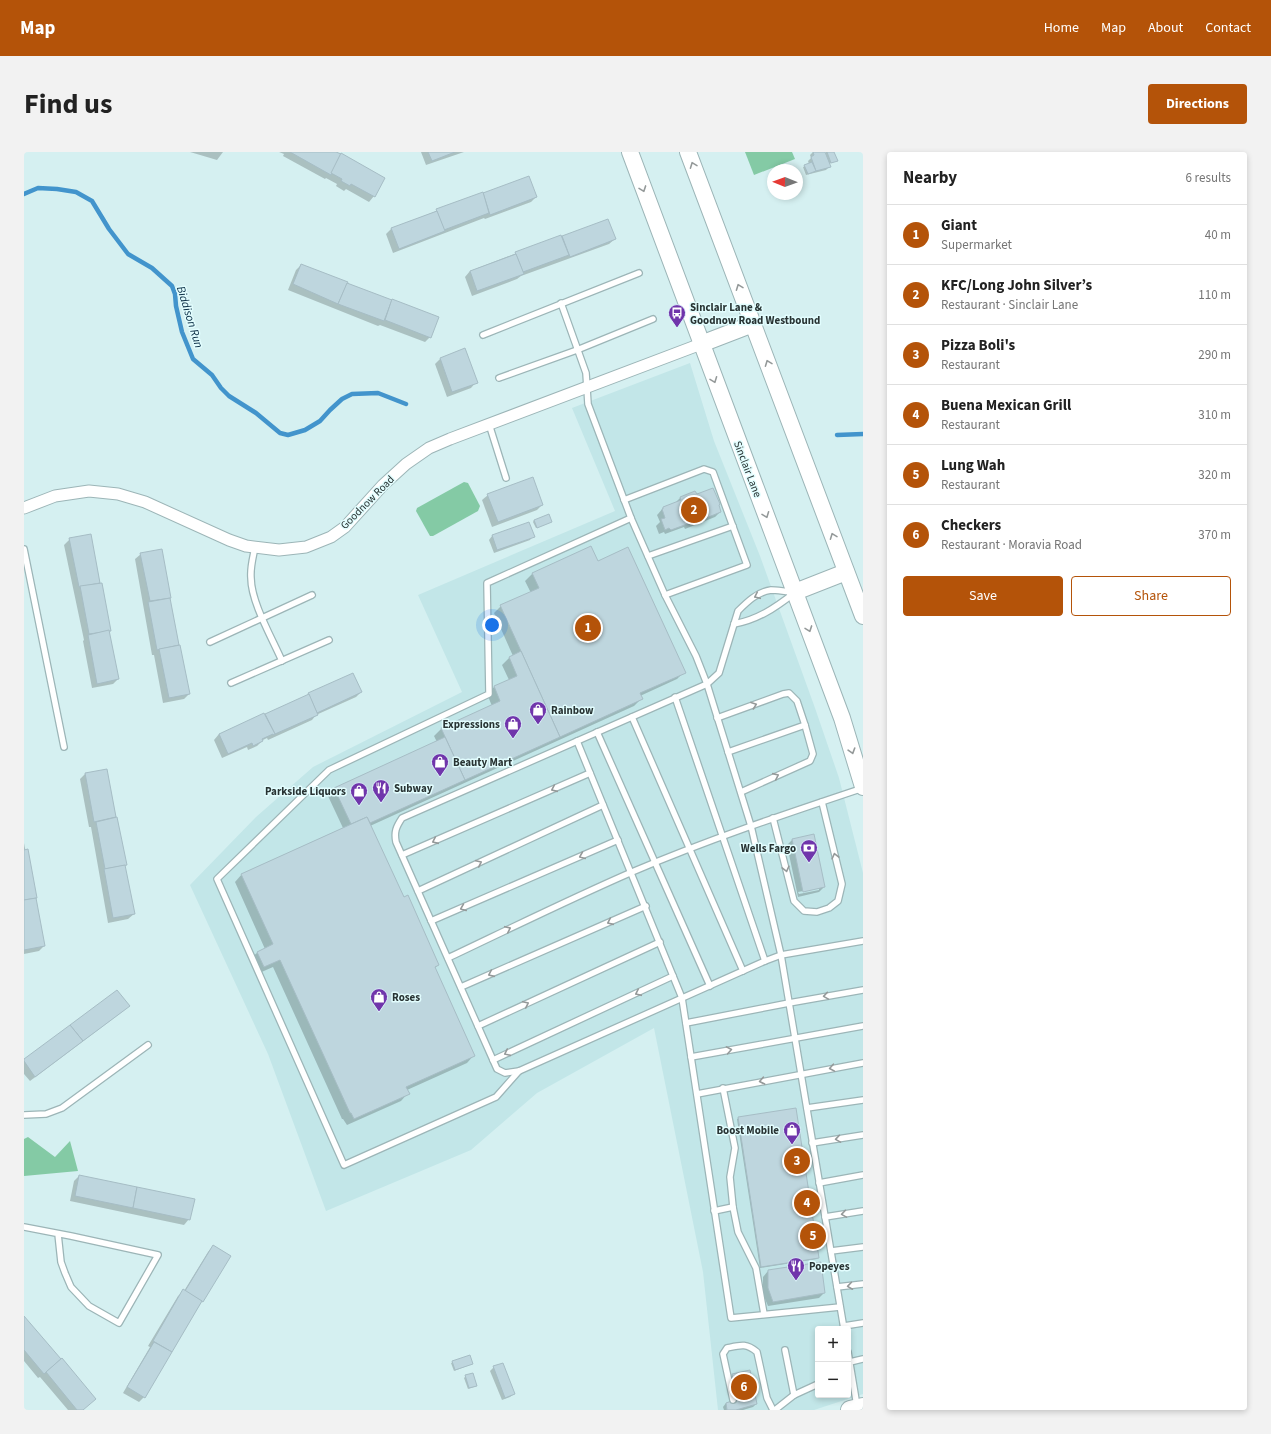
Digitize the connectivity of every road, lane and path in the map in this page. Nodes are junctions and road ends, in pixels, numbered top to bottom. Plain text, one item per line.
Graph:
1 (630, 152) edge
2 (688, 152) edge
3 (639, 273) dead end
4 (561, 303) junction
5 (653, 319) dead end
6 (753, 324) junction
7 (483, 335) dead end
8 (701, 344) junction
9 (577, 350) junction
10 (499, 378) dead end
11 (588, 387) junction
12 (489, 424) junction
13 (506, 478) dead end
14 (624, 500) junction
15 (24, 508) edge
16 (631, 518) junction
17 (733, 526) junction
18 (255, 548) junction
19 (24, 549) edge
20 (648, 556) junction
21 (846, 572) junction
22 (795, 592) junction
23 (312, 594) dead end
24 (665, 595) junction
25 (863, 616) edge
26 (263, 618) junction
27 (734, 624) junction
28 (329, 640) dead end
29 (210, 642) dead end
30 (282, 661) junction
31 (232, 683) dead end
32 (707, 684) junction
33 (675, 698) junction
34 (632, 717) junction
35 (717, 718) junction
36 (805, 725) junction
37 (598, 732) junction
38 (577, 741) junction
39 (64, 747) dead end
40 (728, 752) junction
41 (590, 773) junction
42 (863, 787) edge
43 (741, 792) junction
44 (822, 802) junction
45 (603, 805) junction
46 (773, 818) junction
47 (751, 826) junction
48 (722, 836) junction
49 (618, 840) junction
50 (690, 848) junction
51 (402, 855) junction
52 (656, 862) junction
53 (631, 873) junction
54 (418, 891) junction
55 (646, 906) junction
56 (431, 921) junction
57 (863, 941) edge
58 (660, 942) junction
59 (781, 955) junction
60 (448, 958) junction
61 (765, 961) junction
62 (744, 971) junction
63 (673, 976) junction
64 (710, 986) junction
65 (461, 987) junction
66 (863, 990) edge
67 (682, 998) junction
68 (789, 1003) junction
69 (686, 1023) junction
70 (478, 1026) junction
71 (863, 1026) edge
72 (795, 1038) junction
73 (148, 1044) dead end
74 (691, 1057) junction
75 (493, 1060) junction
76 (863, 1063) edge
77 (519, 1071) junction
78 (801, 1074) junction
79 (723, 1088) junction
80 (697, 1094) junction
81 (863, 1100) edge
82 (807, 1108) junction
83 (24, 1115) edge
84 (863, 1135) edge
85 (812, 1143) junction
86 (863, 1175) edge
87 (819, 1183) junction
88 (733, 1207) junction
89 (714, 1211) junction
90 (863, 1211) edge
91 (825, 1217) junction
92 (24, 1226) edge
93 (58, 1234) junction
94 (863, 1247) edge
95 (831, 1252) junction
96 (863, 1284) edge
97 (837, 1287) junction
98 (840, 1307) junction
99 (764, 1314) junction
100 (863, 1323) edge
101 (844, 1326) edge
102 (851, 1326) edge
103 (785, 1350) dead end
104 (863, 1360) edge
105 (851, 1362) edge
106 (851, 1379) edge
107 (815, 1385) edge
108 (794, 1395) junction
109 (733, 1400) dead end
110 (857, 1408) edge
111 (774, 1410) edge

1 -> 8 street, Sinclair Lane
6 -> 2 street
3 - 4 lane
4 - 7 lane
4 - 9 lane
5 - 9 lane
6 - 8 street
21 -> 6 street
8 - 11 street, Goodnow Road
8 -> 22 street, Sinclair Lane
9 - 10 lane
9 - 11 lane
11 - 12 street, Goodnow Road
11 - 14 lane
12 - 13 lane
12 - 18 street, Goodnow Road
14 - 16 lane
14 - 17 lane
15 - 18 street, Goodnow Road
16 - 20 lane
16 - 77 lane
17 - 20 lane
17 - 24 lane
18 - 26 lane
19 - 39 lane
20 - 24 lane
21 - 22 street
21 - 25 street
22 - 27 lane
22 -> 27 lane
22 -> 42 street, Sinclair Lane
23 - 26 lane
24 - 32 lane
26 - 29 lane
26 - 30 lane
27 - 32 lane
28 - 30 lane
30 - 31 lane
32 - 33 lane
32 - 35 lane
33 - 34 lane
33 - 48 lane
34 - 37 lane
34 - 50 lane
35 -> 36 lane
35 - 40 lane
36 - 40 lane
43 -> 36 lane
37 - 38 lane
37 - 52 lane
38 - 41 lane
38 - 51 lane
40 - 43 lane
41 - 45 lane
41 -> 51 lane
42 - 44 lane
43 - 47 lane
44 - 46 lane
46 -> 44 lane
45 - 49 lane
54 -> 45 lane
46 - 47 lane
47 - 48 lane
47 - 59 lane
48 - 50 lane
48 - 61 lane
49 - 53 lane
49 -> 56 lane
50 - 52 lane
50 - 62 lane
51 - 54 lane
52 - 53 lane
52 - 64 lane
53 - 55 lane
60 -> 53 lane
54 - 56 lane
55 - 58 lane
55 -> 65 lane
56 - 60 lane
57 - 59 lane
58 - 63 lane
70 -> 58 lane
59 - 61 lane
59 - 68 lane
60 - 65 lane
61 - 62 lane
62 - 64 lane
63 - 67 lane
63 -> 75 lane
64 - 67 lane
65 - 70 lane
66 -> 68 lane
67 - 69 lane
67 - 77 lane
68 - 69 lane
68 - 72 lane
69 - 74 lane
70 - 75 lane
71 - 72 lane
74 -> 72 lane
72 - 78 lane
73 - 83 lane
74 - 80 lane
75 - 77 lane
76 -> 78 lane
78 -> 79 lane
78 - 82 lane
79 - 80 lane
79 - 88 lane
80 - 89 lane
81 - 82 lane
82 - 85 lane
84 -> 85 lane
85 - 87 lane
86 - 87 lane
87 - 91 lane
88 - 89 lane
88 - 99 lane
89 - 99 lane
90 -> 91 lane
91 - 95 lane
92 - 93 lane
93 - 93 lane
94 - 95 lane
95 - 97 lane
96 -> 97 lane
97 - 98 lane
98 - 99 lane
98 - 101 lane
100 - 102 lane
103 - 108 lane
104 - 105 lane
106 - 110 lane
107 - 108 lane
108 - 111 lane
109 - 111 lane

